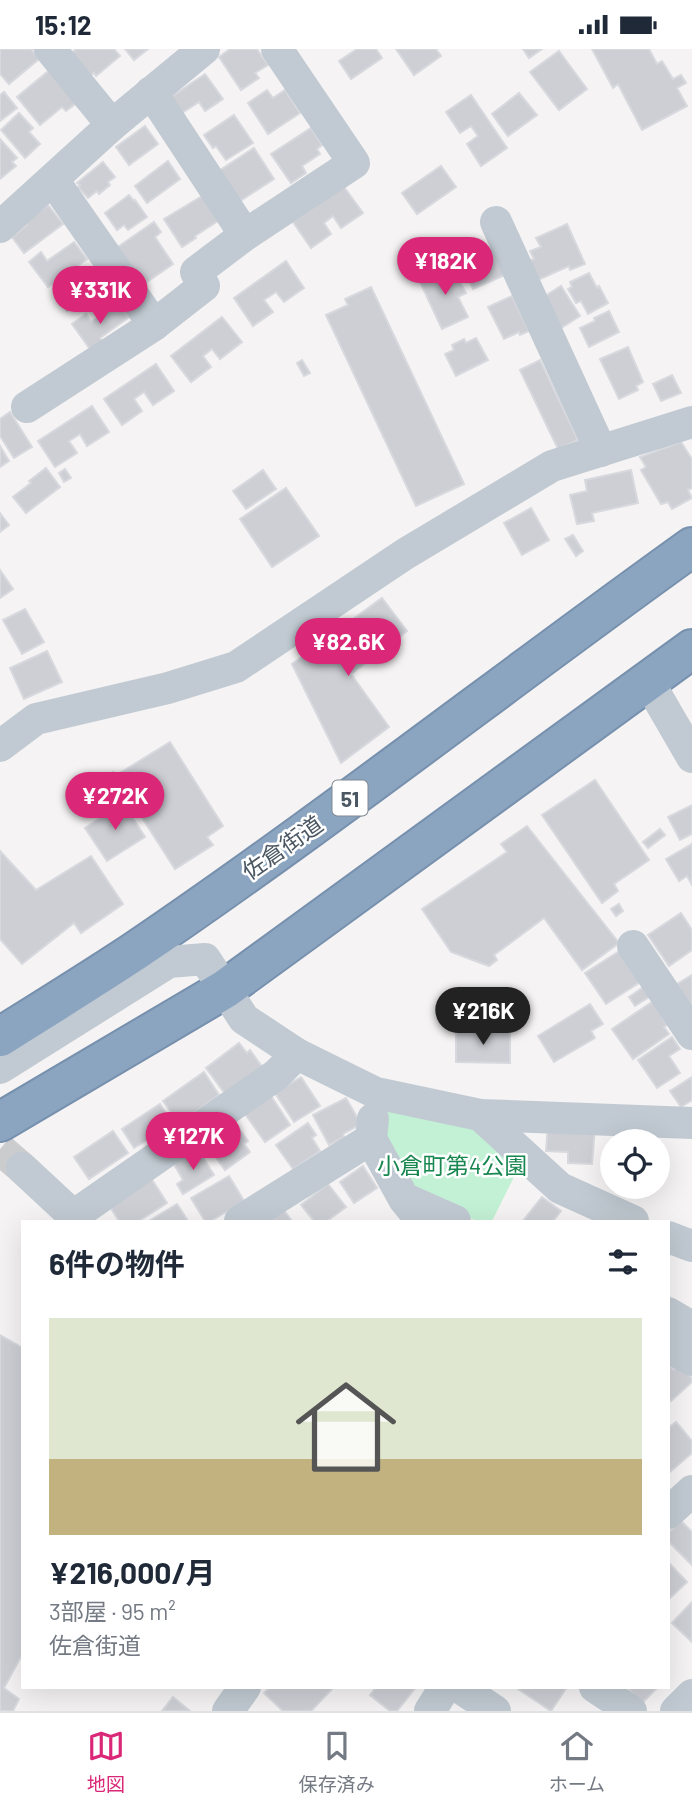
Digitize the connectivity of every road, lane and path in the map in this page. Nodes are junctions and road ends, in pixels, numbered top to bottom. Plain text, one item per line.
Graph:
1 (50, 49) edge
2 (277, 49) edge
3 (197, 51) edge
4 (151, 92) junction
5 (112, 125) junction
6 (53, 180) junction
7 (496, 222) dead end
8 (0, 227) edge
9 (245, 235) junction
10 (154, 325) junction
11 (27, 407) dead end
12 (692, 422) edge
13 (601, 451) junction
14 (692, 547) edge
15 (692, 649) edge
16 (648, 681) junction
17 (0, 746) edge
18 (692, 757) edge
19 (633, 946) dead end
20 (225, 989) junction
21 (692, 1034) edge
22 (0, 1037) edge
23 (297, 1054) junction
24 (0, 1068) edge
25 (376, 1093) junction
26 (480, 1115) junction
27 (0, 1122) edge
28 (692, 1123) edge
29 (371, 1139) junction
30 (22, 1168) tunnel mouth
31 (413, 1210) edge
32 (76, 1219) edge
33 (242, 1220) edge
34 (450, 1220) edge
35 (631, 1220) edge
36 (670, 1238) edge
37 (692, 1246) edge
38 (670, 1314) edge
39 (692, 1328) edge
40 (670, 1348) edge
41 (692, 1360) edge
42 (692, 1491) edge
43 (670, 1511) edge
44 (244, 1689) edge
45 (443, 1689) edge
46 (462, 1689) edge
47 (598, 1689) edge
48 (692, 1695) edge
49 (228, 1711) edge
50 (429, 1711) edge
51 (495, 1711) edge
52 (631, 1711) edge
53 (676, 1711) edge

1 - 5 street
2 - 9 street
3 - 4 street
4 - 5 street
4 - 9 street
5 - 6 street
6 - 8 street
6 - 10 street
7 - 13 street
9 - 10 street
10 - 11 street
12 - 13 street
13 - 17 street
14 - 22 highway, 佐倉街道 / 51
15 - 16 highway
16 - 18 street
16 - 20 highway
19 - 21 street
20 - 23 street
20 - 24 street
20 - 27 highway
23 - 25 street
23 - 32 street
25 - 26 street
25 - 29 street
26 - 28 street
26 - 35 street
29 - 31 street
29 - 33 street
30 - 32 street
31 - 34 street
36 - 37 street
38 - 39 street
40 - 41 street
42 - 43 street
44 - 49 street
45 - 50 street
46 - 51 street
47 - 52 street
48 - 53 street

